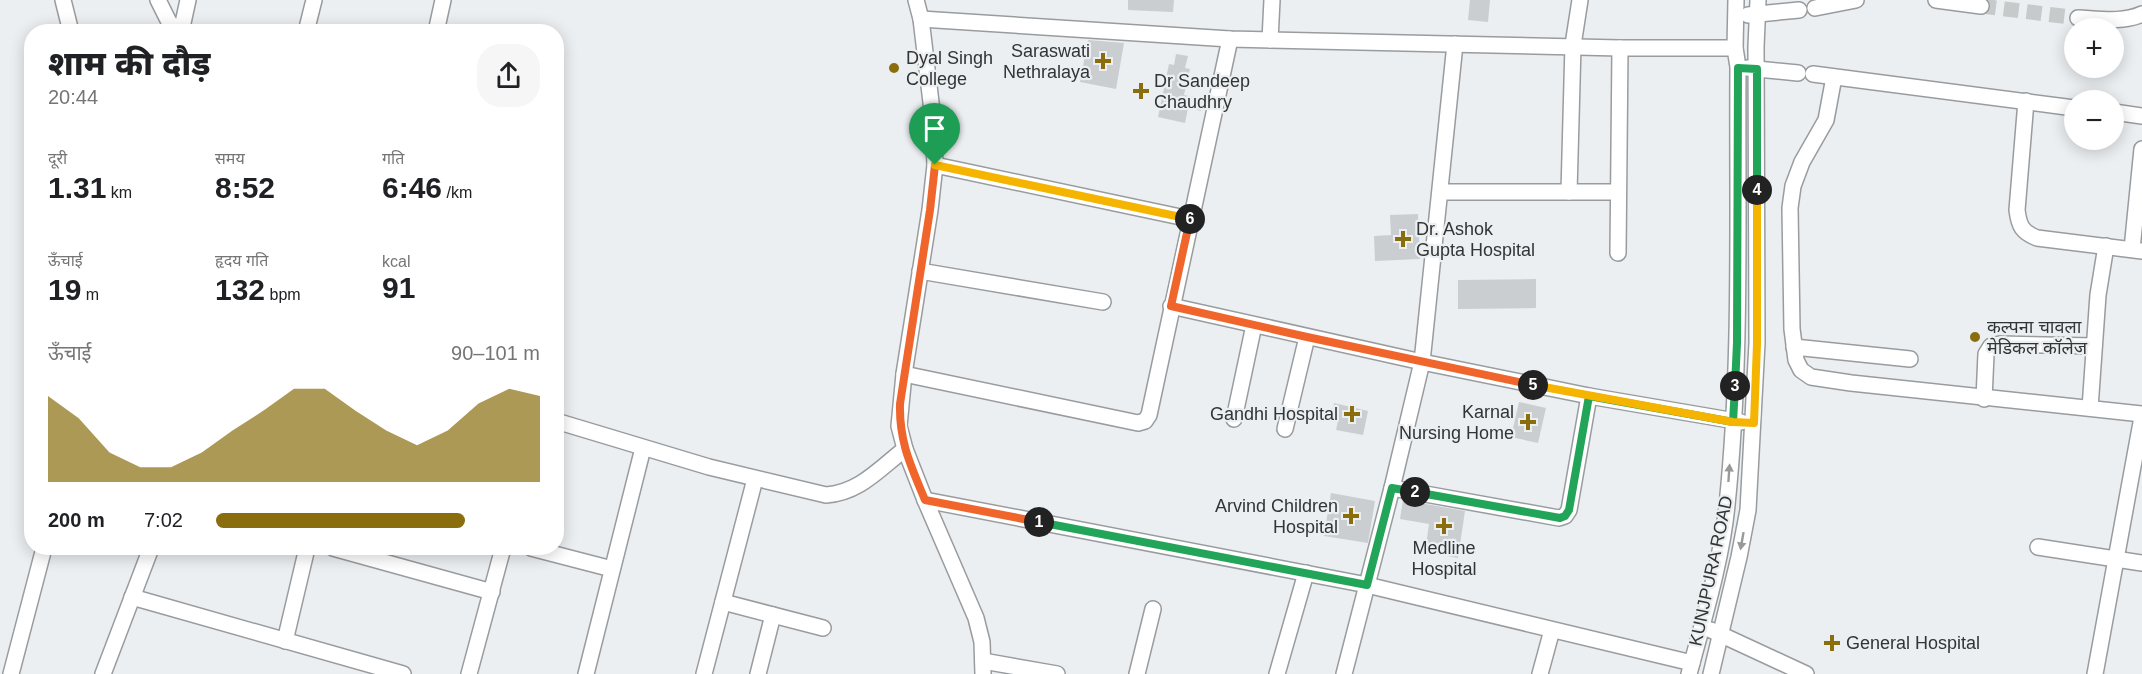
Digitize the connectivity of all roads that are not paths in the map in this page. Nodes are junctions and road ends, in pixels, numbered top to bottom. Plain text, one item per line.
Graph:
1 (63, 0) edge
2 (158, 0) edge
3 (188, 0) edge
4 (314, 0) edge
5 (444, 0) edge
6 (916, 0) edge
7 (1272, 0) edge
8 (1580, 0) edge
9 (1856, 0) edge
10 (1936, 0) edge
11 (1981, 6) dead end
12 (1758, 7) edge
13 (1736, 8) edge
14 (1815, 8) dead end
15 (1798, 10) dead end
16 (2142, 14) edge
17 (2124, 18) edge
18 (921, 19) junction
19 (69, 24) edge
20 (172, 24) edge
21 (178, 24) edge
22 (311, 24) edge
23 (438, 24) edge
24 (1230, 39) junction
25 (1270, 40) junction
26 (1455, 44) junction
27 (1573, 45) junction
28 (1620, 48) junction
29 (1736, 48) junction
30 (1738, 68) junction
31 (1757, 69) junction
32 (1834, 77) junction
33 (2025, 101) junction
34 (2064, 107) edge
35 (2124, 113) edge
36 (2142, 116) edge
37 (2142, 149) edge
38 (2142, 156) edge
39 (935, 165) junction
40 (1441, 192) junction
41 (1569, 192) junction
42 (1618, 192) junction
43 (1190, 219) junction
44 (2106, 246) junction
45 (2137, 250) edge
46 (1618, 253) dead end
47 (920, 271) junction
48 (1103, 302) dead end
49 (1171, 306) junction
50 (1254, 325) junction
51 (1307, 337) junction
52 (2094, 346) junction
53 (1794, 347) junction
54 (1910, 359) dead end
55 (1422, 362) junction
56 (904, 374) junction
57 (1589, 396) junction
58 (1984, 399) junction
59 (2090, 408) junction
60 (2142, 416) edge
61 (1234, 419) dead end
62 (1733, 422) junction
63 (564, 423) edge
64 (1754, 423) junction
65 (1284, 429) dead end
66 (643, 448) junction
67 (905, 449) junction
68 (755, 479) junction
69 (1392, 488) junction
70 (2135, 493) edge
71 (925, 500) junction
72 (2038, 547) dead end
73 (42, 555) edge
74 (148, 555) edge
75 (305, 555) edge
76 (358, 555) edge
77 (501, 555) edge
78 (558, 555) edge
79 (2117, 560) junction
80 (2142, 563) edge
81 (612, 569) junction
82 (1306, 573) junction
83 (1367, 585) junction
84 (492, 592) junction
85 (132, 597) junction
86 (723, 602) junction
87 (1153, 609) dead end
88 (773, 615) junction
89 (1701, 627) junction
90 (823, 628) dead end
91 (1552, 630) junction
92 (1721, 633) junction
93 (285, 641) junction
94 (983, 668) edge
95 (1691, 669) edge
96 (1804, 673) edge
97 (11, 674) edge
98 (103, 674) edge
99 (403, 674) edge
100 (469, 674) edge
101 (586, 674) edge
102 (704, 674) edge
103 (758, 674) edge
104 (1056, 674) edge
105 (1137, 674) edge
106 (1277, 674) edge
107 (1344, 674) edge
108 (1540, 674) edge
109 (1711, 674) edge
110 (2095, 674) edge

1 - 19 street
2 - 20 street
3 - 21 street
4 - 22 street
5 - 23 street
6 - 18 street
7 - 25 street
8 - 27 street
9 - 14 street
10 - 11 street
12 - 13 street
12 - 15 street
12 - 31 street, KUNJPURA ROAD
13 - 29 street, KUNJPURA ROAD
16 - 17 street
18 - 24 street
18 - 39 street
24 - 25 street
24 - 43 street
25 - 26 street
26 - 27 street
26 - 40 street
27 - 28 street
27 - 41 street
28 - 29 street
28 - 42 street
29 - 30 street, KUNJPURA ROAD
30 - 31 street
30 - 62 street, KUNJPURA ROAD
31 - 32 street
31 - 64 street, KUNJPURA ROAD
32 - 33 street
32 - 53 street
33 - 34 street
33 - 44 street
35 - 36 street
37 - 38 street
38 - 45 street
39 - 43 street
39 - 47 street
40 - 41 street
40 - 55 street
41 - 42 street
42 - 46 street
43 - 49 street
44 - 45 street
44 - 52 street
47 - 48 street
47 - 56 street
49 - 50 street
49 - 56 street
50 - 51 street
50 - 61 street
51 - 55 street
51 - 65 street
52 - 58 street
52 - 59 street
53 - 54 street
53 - 58 street
55 - 57 street
55 - 69 street
56 - 67 street
57 - 62 street
57 - 69 street
58 - 59 street
59 - 60 street
60 - 70 street
62 - 64 street
89 -> 62 street, KUNJPURA ROAD
63 - 66 street
64 -> 92 street, KUNJPURA ROAD
66 - 68 street
66 - 81 street
67 - 68 street
67 - 71 street
68 - 86 street
69 - 83 street
70 - 79 street
71 - 82 street
71 - 94 street
72 - 79 street
73 - 97 street
74 - 85 street
75 - 93 street
76 - 84 street
77 - 84 street
78 - 81 street
79 - 80 street
79 - 110 street
81 - 101 street
82 - 83 street
82 - 106 street
83 - 91 street
83 - 107 street
84 - 100 street
85 - 93 street
85 - 98 street
86 - 88 street
86 - 102 street
87 - 105 street
88 - 90 street
88 - 103 street
89 - 92 street
89 - 95 street, KUNJPURA ROAD
91 - 95 street
91 - 108 street
92 - 96 street
92 - 109 street, KUNJPURA ROAD
93 - 99 street
94 - 104 street

